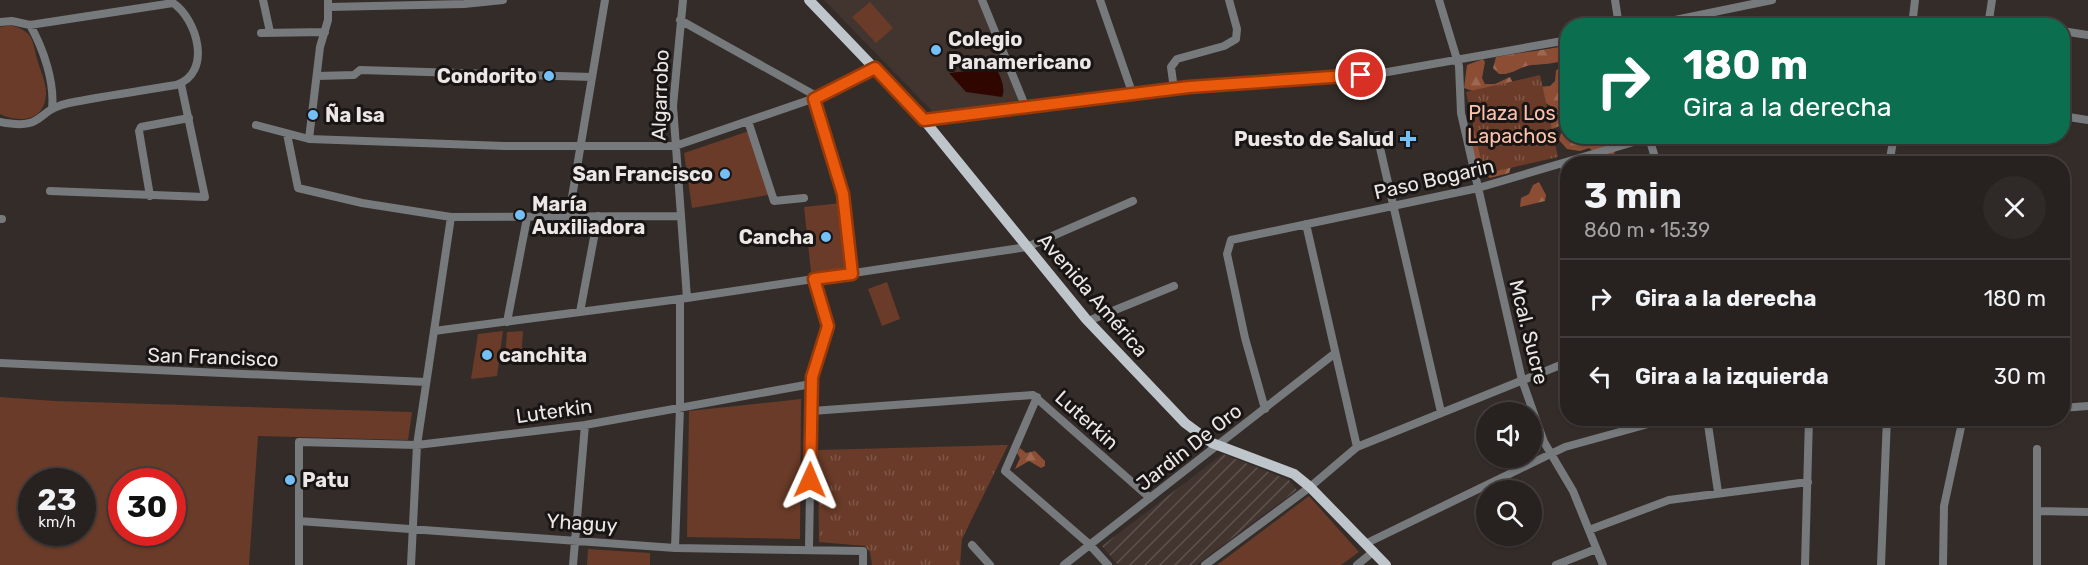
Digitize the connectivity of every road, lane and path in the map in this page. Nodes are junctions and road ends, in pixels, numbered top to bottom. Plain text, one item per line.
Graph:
1 (263, 0) edge
2 (503, 0) edge
3 (605, 0) edge
4 (683, 0) edge
5 (809, 0) edge
6 (981, 0) edge
7 (1100, 0) edge
8 (1228, 0) edge
9 (1439, 0) edge
10 (1615, 0) edge
11 (1772, 0) edge
12 (1916, 0) edge
13 (1992, 0) edge
14 (396, 2) edge
15 (463, 2) edge
16 (328, 4) edge
17 (1618, 18) edge
18 (1685, 18) edge
19 (1913, 18) edge
20 (1990, 18) edge
21 (680, 20) junction
22 (0, 22) edge
23 (30, 25) junction
24 (325, 32) junction
25 (2070, 32) edge
26 (2088, 35) edge
27 (1560, 41) edge
28 (1457, 59) junction
29 (875, 68) junction
30 (317, 76) junction
31 (592, 77) junction
32 (181, 84) junction
33 (1174, 89) junction
34 (1133, 95) junction
35 (816, 98) junction
36 (1026, 108) junction
37 (52, 109) junction
38 (2070, 117) edge
39 (189, 118) junction
40 (924, 120) junction
41 (2088, 120) edge
42 (748, 121) junction
43 (0, 122) edge
44 (256, 125) dead end
45 (287, 134) junction
46 (1377, 135) dead end
47 (309, 139) junction
48 (1627, 144) edge
49 (581, 146) junction
50 (675, 146) junction
51 (1587, 156) edge
52 (1560, 164) edge
53 (1478, 188) junction
54 (50, 191) dead end
55 (150, 196) junction
56 (804, 198) dead end
57 (1132, 201) dead end
58 (1393, 206) junction
59 (569, 215) junction
60 (598, 216) junction
61 (680, 216) junction
62 (451, 217) junction
63 (527, 218) junction
64 (1306, 224) junction
65 (1027, 247) junction
66 (852, 274) junction
67 (814, 279) junction
68 (1174, 286) dead end
69 (684, 298) junction
70 (580, 312) junction
71 (1088, 321) junction
72 (507, 322) junction
73 (434, 332) junction
74 (1334, 354) junction
75 (0, 363) edge
76 (1560, 365) edge
77 (1522, 380) junction
78 (426, 382) junction
79 (812, 384) junction
80 (1037, 397) junction
81 (2088, 406) edge
82 (680, 407) junction
83 (2070, 407) edge
84 (1265, 409) junction
85 (812, 411) junction
86 (1441, 412) junction
87 (585, 425) junction
88 (1641, 426) edge
89 (1708, 426) edge
90 (1809, 426) edge
91 (1887, 426) edge
92 (1961, 426) edge
93 (417, 445) junction
94 (1219, 446) junction
95 (1357, 447) junction
96 (2037, 448) dead end
97 (1550, 454) junction
98 (1808, 482) junction
99 (1310, 487) junction
100 (1718, 492) junction
101 (1150, 498) junction
102 (2037, 511) junction
103 (2088, 513) edge
104 (299, 521) junction
105 (412, 529) junction
106 (1589, 531) junction
107 (574, 539) junction
108 (1089, 544) junction
109 (972, 545) dead end
110 (1370, 547) junction
111 (675, 548) junction
112 (809, 548) junction
113 (1596, 549) junction
114 (299, 565) edge
115 (411, 565) edge
116 (573, 565) edge
117 (863, 565) edge
118 (990, 565) edge
119 (1064, 565) edge
120 (1108, 565) edge
121 (1205, 565) edge
122 (1357, 565) edge
123 (1386, 565) edge
124 (1556, 565) edge
125 (1603, 565) edge
126 (1805, 565) edge
127 (1881, 565) edge
128 (1942, 565) edge
129 (2037, 565) edge

1 - 24 street
2 - 15 street
3 - 31 street
4 - 21 street, Algarrobo
5 - 29 main road, Avenida América
6 - 36 street
7 - 34 street
8 - 33 street
9 - 28 street, Mcal. Sucre
10 - 17 street
11 - 18 street
12 - 19 street
13 - 20 street
14 - 15 street
14 - 16 street
16 - 24 street
21 - 35 street
21 - 50 street, Algarrobo
22 - 23 street
23 - 32 street
23 - 37 street
24 - 30 street
25 - 26 street
27 - 28 street
28 - 33 street
28 - 53 street, Mcal. Sucre
29 - 35 street
29 - 40 main road, Avenida América
30 - 31 street
30 - 47 street
31 - 49 street
32 - 37 street
32 - 39 street
33 - 34 street
34 - 36 street
35 - 42 street
35 - 66 street
36 - 40 street
37 - 43 street
38 - 41 street
39 - 55 street
39 - 55 street
40 - 65 main road, Avenida América
42 - 50 street
42 - 56 street
44 - 45 street
45 - 47 street
45 - 62 street
46 - 58 street
47 - 49 street
48 - 51 street, Paso Bogarin
49 - 50 street
49 - 59 street
50 - 61 street, Algarrobo
52 - 53 street, Paso Bogarin
53 - 58 street, Paso Bogarin
53 - 77 street, Mcal. Sucre
54 - 55 street
57 - 65 street
58 - 64 street, Paso Bogarin
58 - 86 street
59 - 60 street
59 - 63 street
60 - 61 street
60 - 70 street
61 - 69 street, Algarrobo
62 - 63 street
62 - 73 street
63 - 72 street
64 - 74 street
64 - 84 street, Paso Bogarin
65 - 66 street
65 - 71 main road, Avenida América
66 - 67 street
67 - 69 street
67 - 79 street
68 - 71 street
69 - 70 street
69 - 82 street, Algarrobo
70 - 72 street
71 - 94 main road, Avenida América
72 - 73 street
73 - 78 street
74 - 84 street, Jardin De Oro
74 - 95 street
75 - 78 street, San Francisco
76 - 77 street
77 - 86 street
77 - 97 street, Mcal. Sucre
78 - 93 street
79 - 82 street, Luterkin
79 - 85 street
80 - 85 street, Luterkin
80 - 101 street, Luterkin
80 - 108 street
81 - 83 street
82 - 87 street, Luterkin
82 - 111 street, Algarrobo
84 - 94 street, Jardin De Oro
85 - 112 street
86 - 95 street
87 - 93 street, Luterkin
87 - 107 street
88 - 97 street
89 - 100 street
90 - 98 street
91 - 127 street
92 - 128 street
93 - 104 street, Luterkin
93 - 105 street
94 - 99 main road, Avenida América
94 - 101 street, Jardin De Oro
95 - 99 street
96 - 102 street
97 - 106 street, Mcal. Sucre
97 - 110 street
98 - 100 street
98 - 126 street
99 - 110 main road, Avenida América
99 - 121 street
100 - 106 street
101 - 108 street, Jardin De Oro
102 - 103 street
102 - 129 street
104 - 105 street, Yhaguy
104 - 114 street
105 - 107 street, Yhaguy
105 - 115 street
106 - 113 street, Mcal. Sucre
107 - 111 street, Yhaguy
107 - 116 street
108 - 119 street, Jardin De Oro
108 - 120 street
109 - 118 street
110 - 122 street
110 - 123 main road, Avenida América
111 - 112 street, Yhaguy
112 - 117 street, Yhaguy
113 - 124 street
113 - 125 street, Mcal. Sucre

